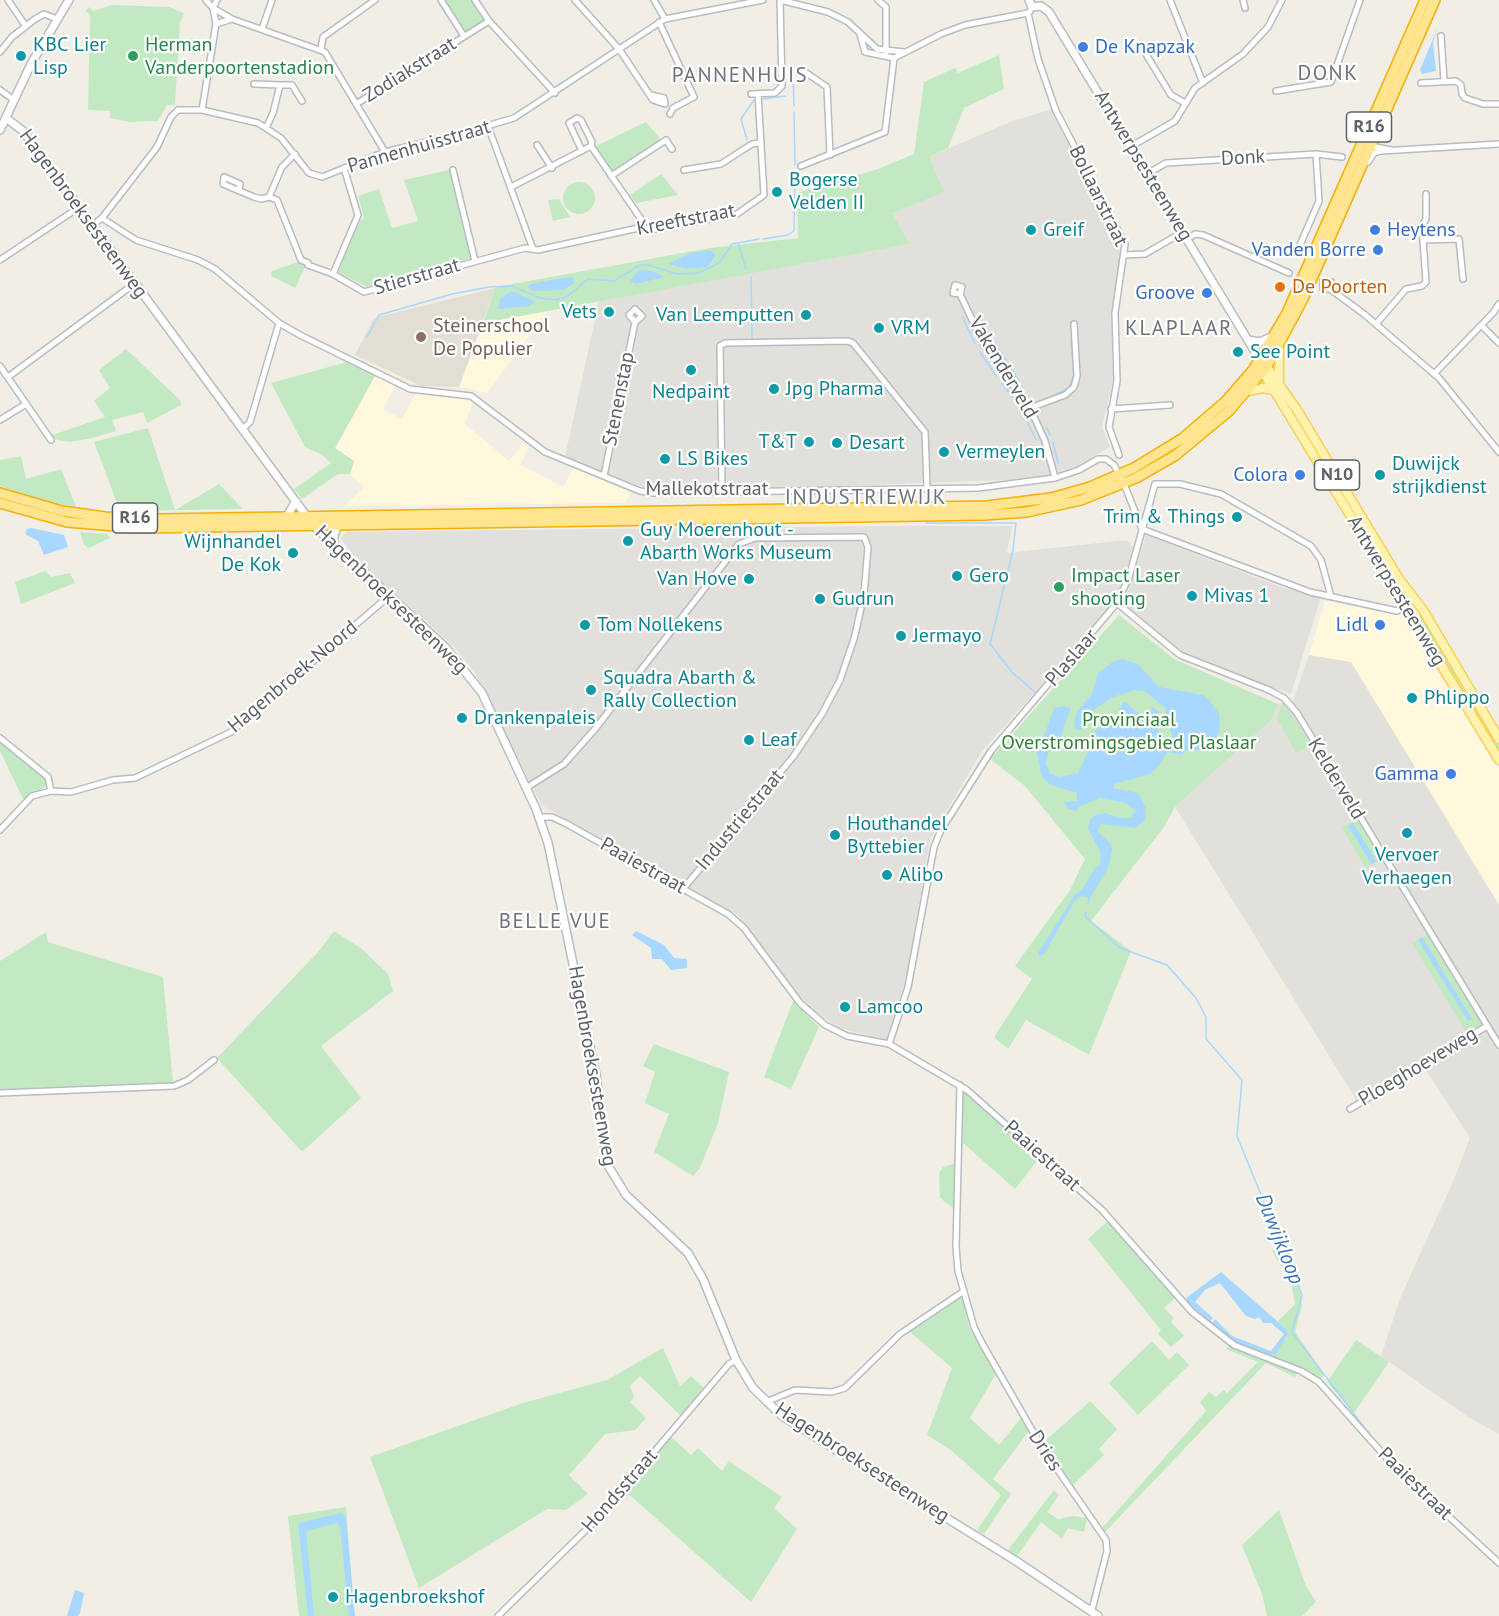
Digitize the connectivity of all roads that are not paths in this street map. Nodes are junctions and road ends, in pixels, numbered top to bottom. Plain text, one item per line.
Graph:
1 (8, 0) edge
2 (69, 0) edge
3 (206, 0) edge
4 (217, 0) edge
5 (272, 0) edge
6 (375, 0) edge
7 (441, 0) edge
8 (475, 0) edge
9 (575, 0) edge
10 (654, 0) edge
11 (763, 0) edge
12 (780, 0) edge
13 (878, 0) edge
14 (1244, 0) edge
15 (1282, 0) edge
16 (1360, 0) edge
17 (1425, 0) edge
18 (1436, 0) edge
19 (1172, 1) edge
20 (1042, 3) edge
21 (1030, 7) edge
22 (213, 8) junction
23 (1245, 8) dead end
24 (57, 19) junction
25 (232, 19) junction
26 (489, 21) junction
27 (662, 21) junction
28 (216, 24) junction
29 (25, 25) junction
30 (262, 28) junction
31 (860, 34) junction
32 (464, 36) junction
33 (1442, 36) dead end
34 (321, 49) junction
35 (619, 49) junction
36 (1144, 51) dead end
37 (0, 52) edge
38 (886, 52) junction
39 (904, 52) junction
40 (894, 58) junction
41 (802, 70) dead end
42 (1444, 81) junction
43 (1203, 83) junction
44 (1421, 83) dead end
45 (254, 84) dead end
46 (280, 85) junction
47 (0, 90) edge
48 (1276, 91) dead end
49 (555, 93) junction
50 (651, 95) dead end
51 (14, 99) junction
52 (302, 101) dead end
53 (1185, 103) junction
54 (356, 104) junction
55 (1499, 104) edge
56 (202, 110) junction
57 (670, 114) dead end
58 (6, 118) junction
59 (488, 126) junction
60 (266, 128) junction
61 (0, 130) edge
62 (759, 143) junction
63 (1375, 143) junction
64 (1499, 144) edge
65 (537, 145) dead end
66 (591, 146) junction
67 (1130, 147) junction
68 (672, 149) dead end
69 (1393, 150) junction
70 (582, 151) junction
71 (1359, 151) junction
72 (385, 152) junction
73 (294, 154) junction
74 (1316, 154) junction
75 (830, 155) junction
76 (1342, 157) dead end
77 (801, 166) dead end
78 (1362, 167) junction
79 (344, 168) junction
80 (552, 168) junction
81 (453, 170) dead end
82 (684, 170) dead end
83 (1147, 174) junction
84 (611, 176) junction
85 (512, 187) junction
86 (240, 191) dead end
87 (1426, 194) dead end
88 (269, 196) junction
89 (78, 208) junction
90 (102, 218) junction
91 (91, 226) junction
92 (644, 227) junction
93 (1185, 235) junction
94 (1423, 240) junction
95 (1300, 245) dead end
96 (533, 249) junction
97 (505, 254) joint
98 (1125, 255) junction
99 (0, 260) edge
100 (475, 261) junction
101 (1289, 273) dead end
102 (333, 274) junction
103 (1463, 279) dead end
104 (132, 285) junction
105 (1330, 290) dead end
106 (960, 294) dead end
107 (1499, 304) edge
108 (635, 322) dead end
109 (279, 323) junction
110 (1074, 324) dead end
111 (1376, 324) junction
112 (1482, 326) junction
113 (1277, 332) junction
114 (1248, 340) junction
115 (1499, 343) edge
116 (1279, 348) junction
117 (0, 366) edge
118 (1264, 366) junction
119 (1434, 374) junction
120 (8, 377) junction
121 (1277, 387) junction
122 (1248, 391) junction
123 (26, 404) junction
124 (1170, 405) dead end
125 (1030, 408) junction
126 (1111, 409) junction
127 (0, 420) edge
128 (242, 430) junction
129 (51, 440) dead end
130 (1499, 452) edge
131 (1119, 455) dead end
132 (604, 476) junction
133 (1055, 478) junction
134 (1122, 479) junction
135 (927, 488) junction
136 (722, 491) junction
137 (0, 492) edge
138 (296, 501) junction
139 (0, 503) edge
140 (287, 516) junction
141 (305, 516) junction
142 (1359, 520) junction
143 (313, 525) junction
144 (337, 526) junction
145 (1142, 529) junction
146 (332, 544) junction
147 (389, 596) junction
148 (1328, 596) junction
149 (1118, 603) junction
150 (1406, 607) junction
151 (1423, 610) junction
152 (1411, 617) junction
153 (0, 738) edge
154 (1499, 738) edge
155 (1499, 760) edge
156 (526, 788) junction
157 (51, 791) junction
158 (540, 817) junction
159 (0, 830) edge
160 (683, 889) junction
161 (1487, 1026) junction
162 (889, 1044) junction
163 (1499, 1045) edge
164 (214, 1060) dead end
165 (960, 1085) junction
166 (0, 1093) edge
167 (1350, 1109) dead end
168 (964, 1291) junction
169 (736, 1360) junction
170 (766, 1402) junction
171 (1499, 1563) edge
172 (1095, 1613) edge
173 (498, 1616) edge

1 - 29 street
2 - 24 street
3 - 22 street
4 - 22 street
5 - 30 street
6 - 34 street
7 - 32 street
8 - 26 street
9 - 35 street
10 - 27 street
11 - 27 street, Pannenhuisstraat
12 - 31 street
12 - 62 street, Kreeftstraat
13 - 38 street
14 - 23 street
15 - 43 street
16 - 48 street
17 - 71 highway, R16
18 - 63 highway, R16
19 - 43 street
20 - 21 street, Antwerpsesteenweg
20 - 67 street, Antwerpsesteenweg
21 - 39 street
21 - 98 street, Bollaarstraat
22 - 25 street
22 - 28 street
24 - 29 street
24 - 51 street
25 - 28 street
25 - 30 street
26 - 32 street, Zodiakstraat
26 - 49 street
27 - 35 street, Pannenhuisstraat
27 - 57 street
28 - 56 street
29 - 37 street
30 - 34 street
31 - 38 street
31 - 40 street
32 - 54 street, Zodiakstraat
33 - 42 street
34 - 54 street
35 - 49 street, Pannenhuisstraat
35 - 50 street
36 - 53 street
38 - 39 street
39 - 40 street
40 - 75 street
41 - 75 street
42 - 44 street
42 - 55 street
43 - 53 street
45 - 46 street
46 - 52 street
46 - 60 street
47 - 51 street
49 - 59 street, Pannenhuisstraat
51 - 58 street
53 - 67 street
54 - 72 street
56 - 60 street, Pannenhuisstraat
56 - 90 street, Pannenhuisstraat
58 - 61 street
58 - 89 street, Hagenbroeksesteenweg
59 - 72 street, Pannenhuisstraat
59 - 85 street
60 - 73 street, Pannenhuisstraat
62 - 82 street
62 - 92 street, Kreeftstraat
63 - 69 street
63 - 71 street
63 - 78 highway, R16
64 - 69 street
65 - 80 street
66 - 70 street
66 - 70 street
66 - 84 street
67 - 83 street, Antwerpsesteenweg
68 - 84 street
69 - 78 street
70 - 80 street
71 - 113 highway, R16
72 - 79 street, Pannenhuisstraat
73 - 79 street, Pannenhuisstraat
73 - 88 street
74 - 76 street, Donk
74 - 83 street, Donk
74 - 95 street
75 - 77 street
78 - 116 highway, R16
79 - 102 street
80 - 85 street
81 - 100 street
83 - 93 street, Antwerpsesteenweg
84 - 92 street
85 - 96 street
86 - 88 street
87 - 94 street
88 - 102 street, Stierstraat
89 - 91 street, Hagenbroeksesteenweg
89 - 99 street
90 - 91 street, Pannenhuisstraat
90 - 109 street, Mallekotstraat
91 - 104 street, Hagenbroeksesteenweg
92 - 96 street, Kreeftstraat
93 - 98 street
93 - 101 street
93 - 114 street, Antwerpsesteenweg
94 - 103 street
94 - 111 street
96 - 97 street, Kreeftstraat
97 - 100 street, Stierstraat
98 - 126 street, Bollaarstraat
100 - 102 street, Stierstraat
104 - 120 street
104 - 128 street, Hagenbroeksesteenweg
105 - 111 street
106 - 125 street, Vakenderveld
107 - 112 street
108 - 132 street, Stenenstap
109 - 128 street
109 - 132 street, Mallekotstraat
110 - 125 street
111 - 119 street
112 - 115 street
112 - 119 street
113 - 114 street
113 - 118 highway, R16
114 - 118 street, Antwerpsesteenweg
116 - 118 highway, R16
116 - 121 main road
117 - 120 street
118 - 121 main road, Antwerpsesteenweg / N10
118 - 122 highway, R16
118 - 134 highway, R16
119 - 130 street
120 - 123 street
121 - 122 main road
121 - 142 main road, Antwerpsesteenweg / N10
121 - 142 main road, Antwerpsesteenweg / N10
122 - 134 highway, R16
123 - 127 street
123 - 129 street
124 - 126 street
125 - 133 street, Vakenderveld
126 - 131 street, Bollaarstraat
128 - 138 street, Hagenbroeksesteenweg
132 - 136 street, Mallekotstraat
133 - 134 street, Mallekotstraat
133 - 135 street, Mallekotstraat
134 - 141 highway, R16
134 - 144 highway, R16
134 - 145 street
135 - 136 street, Mallekotstraat
135 - 136 street
137 - 140 highway, R16
138 - 140 street
138 - 141 street, Hagenbroeksesteenweg
139 - 143 highway, R16
140 - 141 highway, R16
141 - 143 street, Hagenbroeksesteenweg
142 - 150 main road, Antwerpsesteenweg / N10
142 - 151 main road, Antwerpsesteenweg / N10
143 - 144 highway, R16
143 - 146 street, Hagenbroeksesteenweg
144 - 146 street
145 - 148 street
145 - 148 street, Plaslaar
145 - 149 street, Plaslaar
146 - 147 street, Hagenbroeksesteenweg
147 - 156 street, Hagenbroeksesteenweg
147 - 157 street, Hagenbroek-Noord
148 - 150 street
149 - 161 street, Kelderveld
149 - 162 street, Plaslaar
150 - 152 main road, Antwerpsesteenweg / N10
151 - 152 main road
151 - 154 main road, Antwerpsesteenweg / N10
152 - 155 main road, Antwerpsesteenweg / N10
153 - 157 street
156 - 158 street, Hagenbroeksesteenweg
156 - 160 street, Industriestraat
157 - 159 street, Hagenbroek-Noord
158 - 160 street, Paaiestraat
158 - 169 street, Hagenbroeksesteenweg
160 - 162 street, Paaiestraat
161 - 163 street, Kelderveld
161 - 167 street, Ploeghoeveweg
162 - 165 street, Paaiestraat
164 - 166 street
165 - 168 street, Dries
165 - 171 street, Paaiestraat
168 - 170 street
168 - 172 street, Dries
169 - 170 street, Hagenbroeksesteenweg
169 - 173 street, Hondsstraat
170 - 172 street, Hagenbroeksesteenweg

